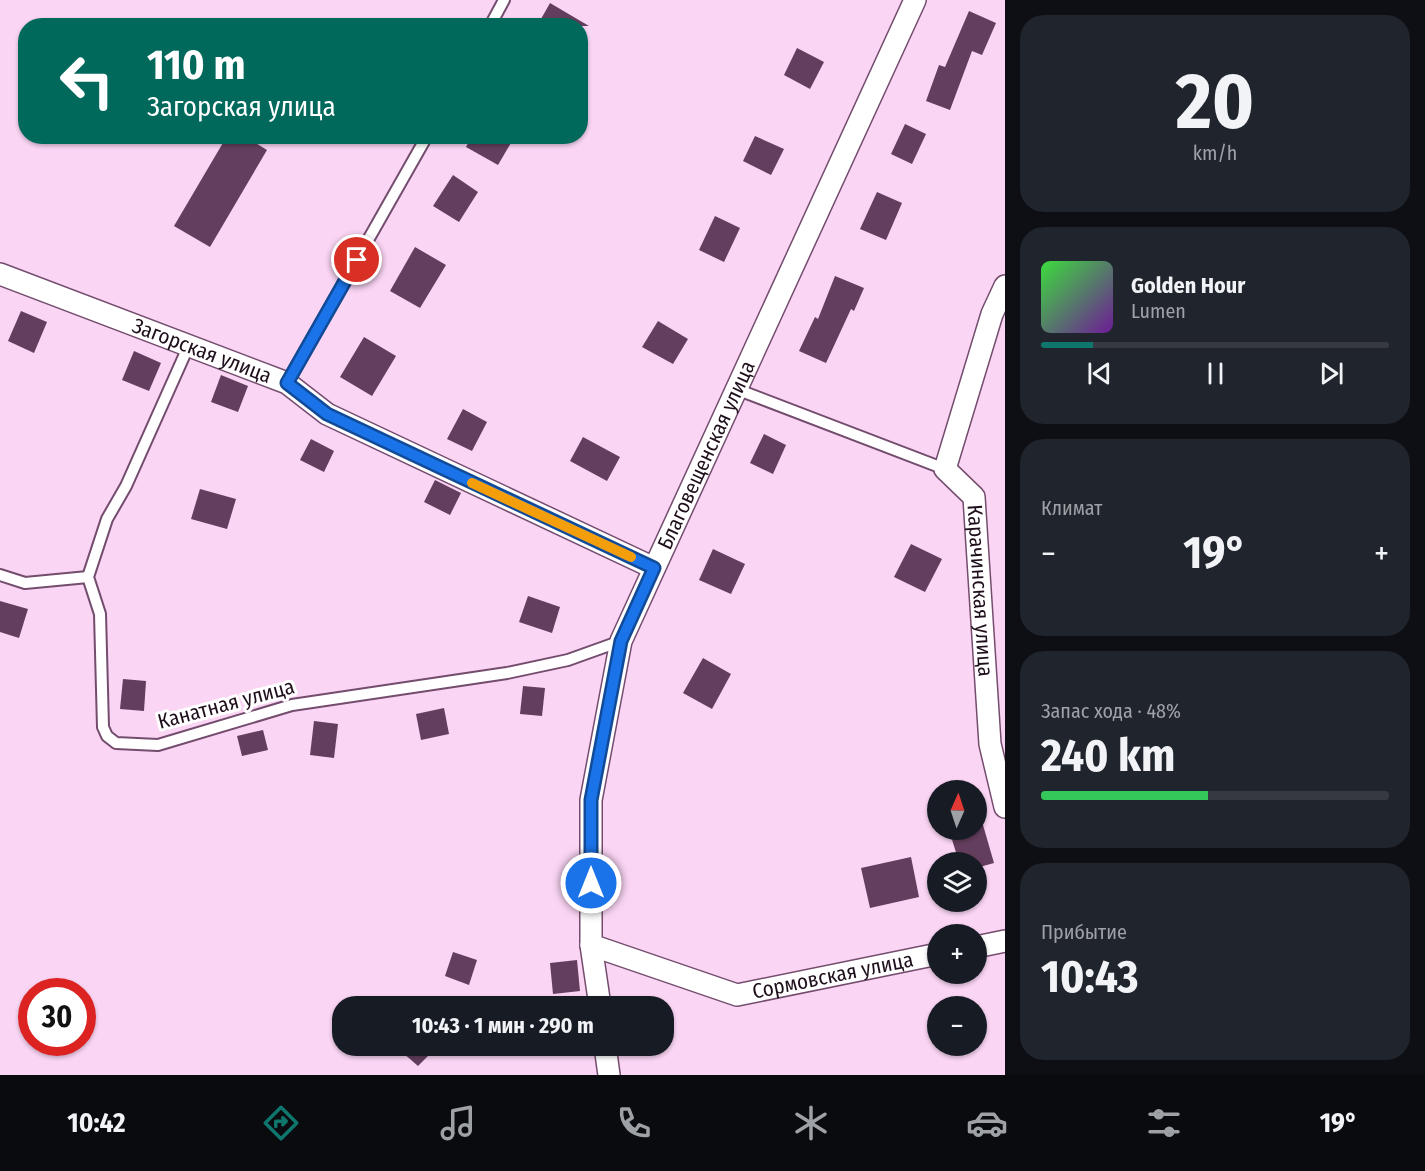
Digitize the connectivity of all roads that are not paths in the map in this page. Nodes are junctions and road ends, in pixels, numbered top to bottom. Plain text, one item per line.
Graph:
1 (504, 0) edge
2 (915, 0) edge
3 (494, 18) edge
4 (422, 144) edge
5 (0, 274) edge
6 (1005, 286) edge
7 (189, 345) junction
8 (287, 383) junction
9 (736, 389) junction
10 (945, 469) junction
11 (654, 568) junction
12 (0, 575) edge
13 (88, 577) junction
14 (621, 641) junction
15 (1005, 807) edge
16 (1005, 941) edge
17 (591, 945) junction
18 (987, 945) edge
19 (927, 956) edge
20 (599, 996) edge
21 (606, 1056) edge
22 (609, 1075) edge

1 - 3 lane
2 - 9 street, Благовещенская улица
4 - 8 lane
5 - 7 street, Загорская улица
6 - 10 street
7 - 8 street, Загорская улица
7 - 13 lane
8 - 11 street, Загорская улица
9 - 10 lane
9 - 11 street, Благовещенская улица
10 - 15 street, Карачинская улица
11 - 14 street, Благовещенская улица
12 - 13 lane
13 - 14 lane, Канатная улица
14 - 17 street, Благовещенская улица
16 - 18 street
17 - 19 street, Сормовская улица
17 - 20 street, Благовещенская улица
21 - 22 street

